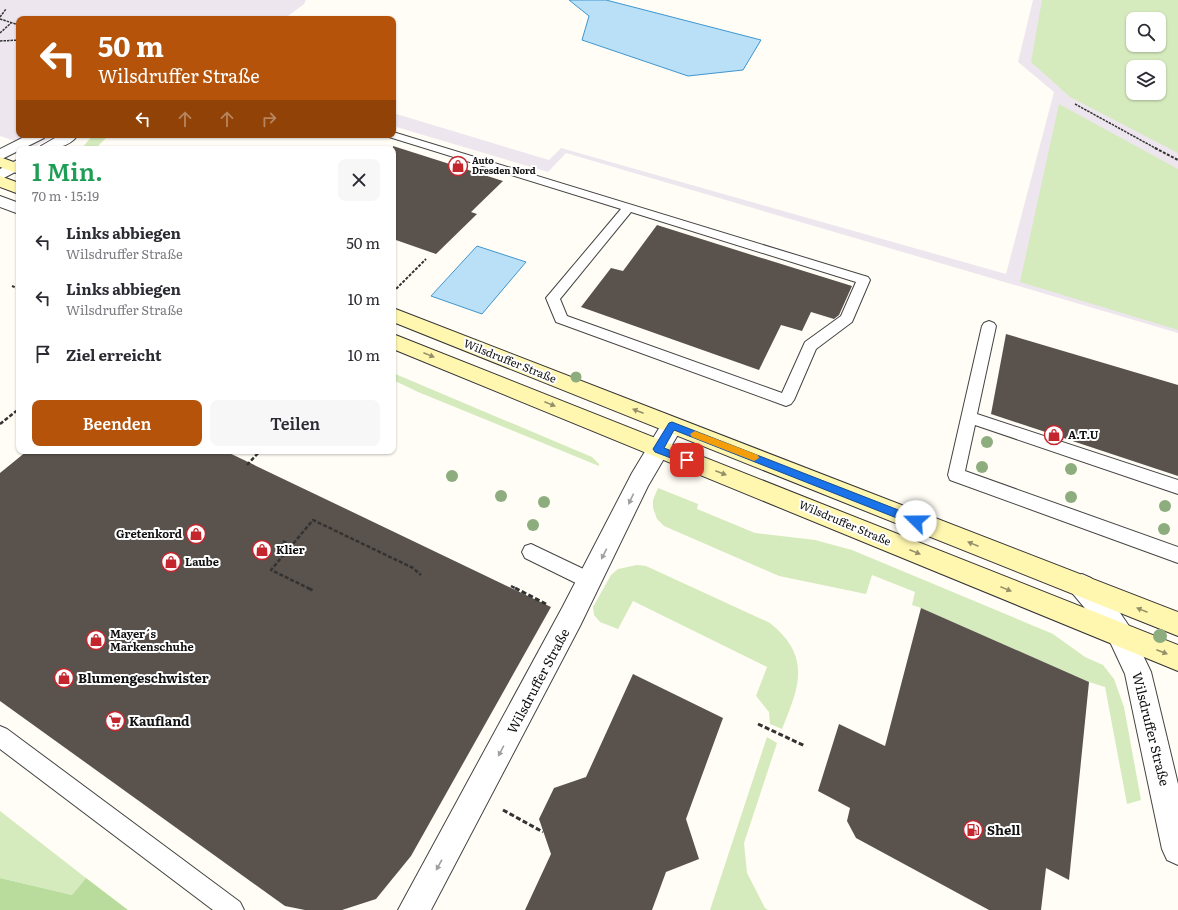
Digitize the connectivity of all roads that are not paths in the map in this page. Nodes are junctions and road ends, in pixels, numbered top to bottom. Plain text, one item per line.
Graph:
1 (396, 136) edge
2 (33, 138) edge
3 (66, 138) edge
4 (18, 146) edge
5 (51, 146) edge
6 (16, 147) edge
7 (0, 155) edge
8 (13, 166) edge
9 (0, 175) edge
10 (0, 181) edge
11 (16, 188) edge
12 (0, 201) edge
13 (16, 208) edge
14 (628, 208) junction
15 (396, 316) edge
16 (989, 326) dead end
17 (396, 341) edge
18 (969, 416) junction
19 (672, 426) junction
20 (658, 449) junction
21 (1178, 488) edge
22 (531, 552) dead end
23 (1178, 554) edge
24 (590, 581) junction
25 (1082, 586) junction
26 (1178, 624) edge
27 (1120, 635) junction
28 (1178, 658) edge
29 (0, 736) edge
30 (1178, 849) edge
31 (232, 910) edge
32 (414, 910) edge

1 - 14 lane
2 - 4 street
3 - 5 street
6 - 7 street
8 - 9 street
10 - 11 main road
12 - 13 street
14 - 14 lane
19 -> 15 main road, Wilsdruffer Straße
16 - 18 lane
17 -> 20 main road, Wilsdruffer Straße
18 - 21 lane
18 - 23 lane
19 - 20 street, Wilsdruffer Straße
25 -> 19 main road, Wilsdruffer Straße
20 -> 24 street, Wilsdruffer Straße
20 -> 27 main road, Wilsdruffer Straße
22 - 24 lane
24 -> 32 street, Wilsdruffer Straße
26 -> 25 main road, Wilsdruffer Straße
25 - 27 street, Wilsdruffer Straße
27 -> 28 main road, Wilsdruffer Straße
27 - 30 street, Wilsdruffer Straße
29 - 31 lane

